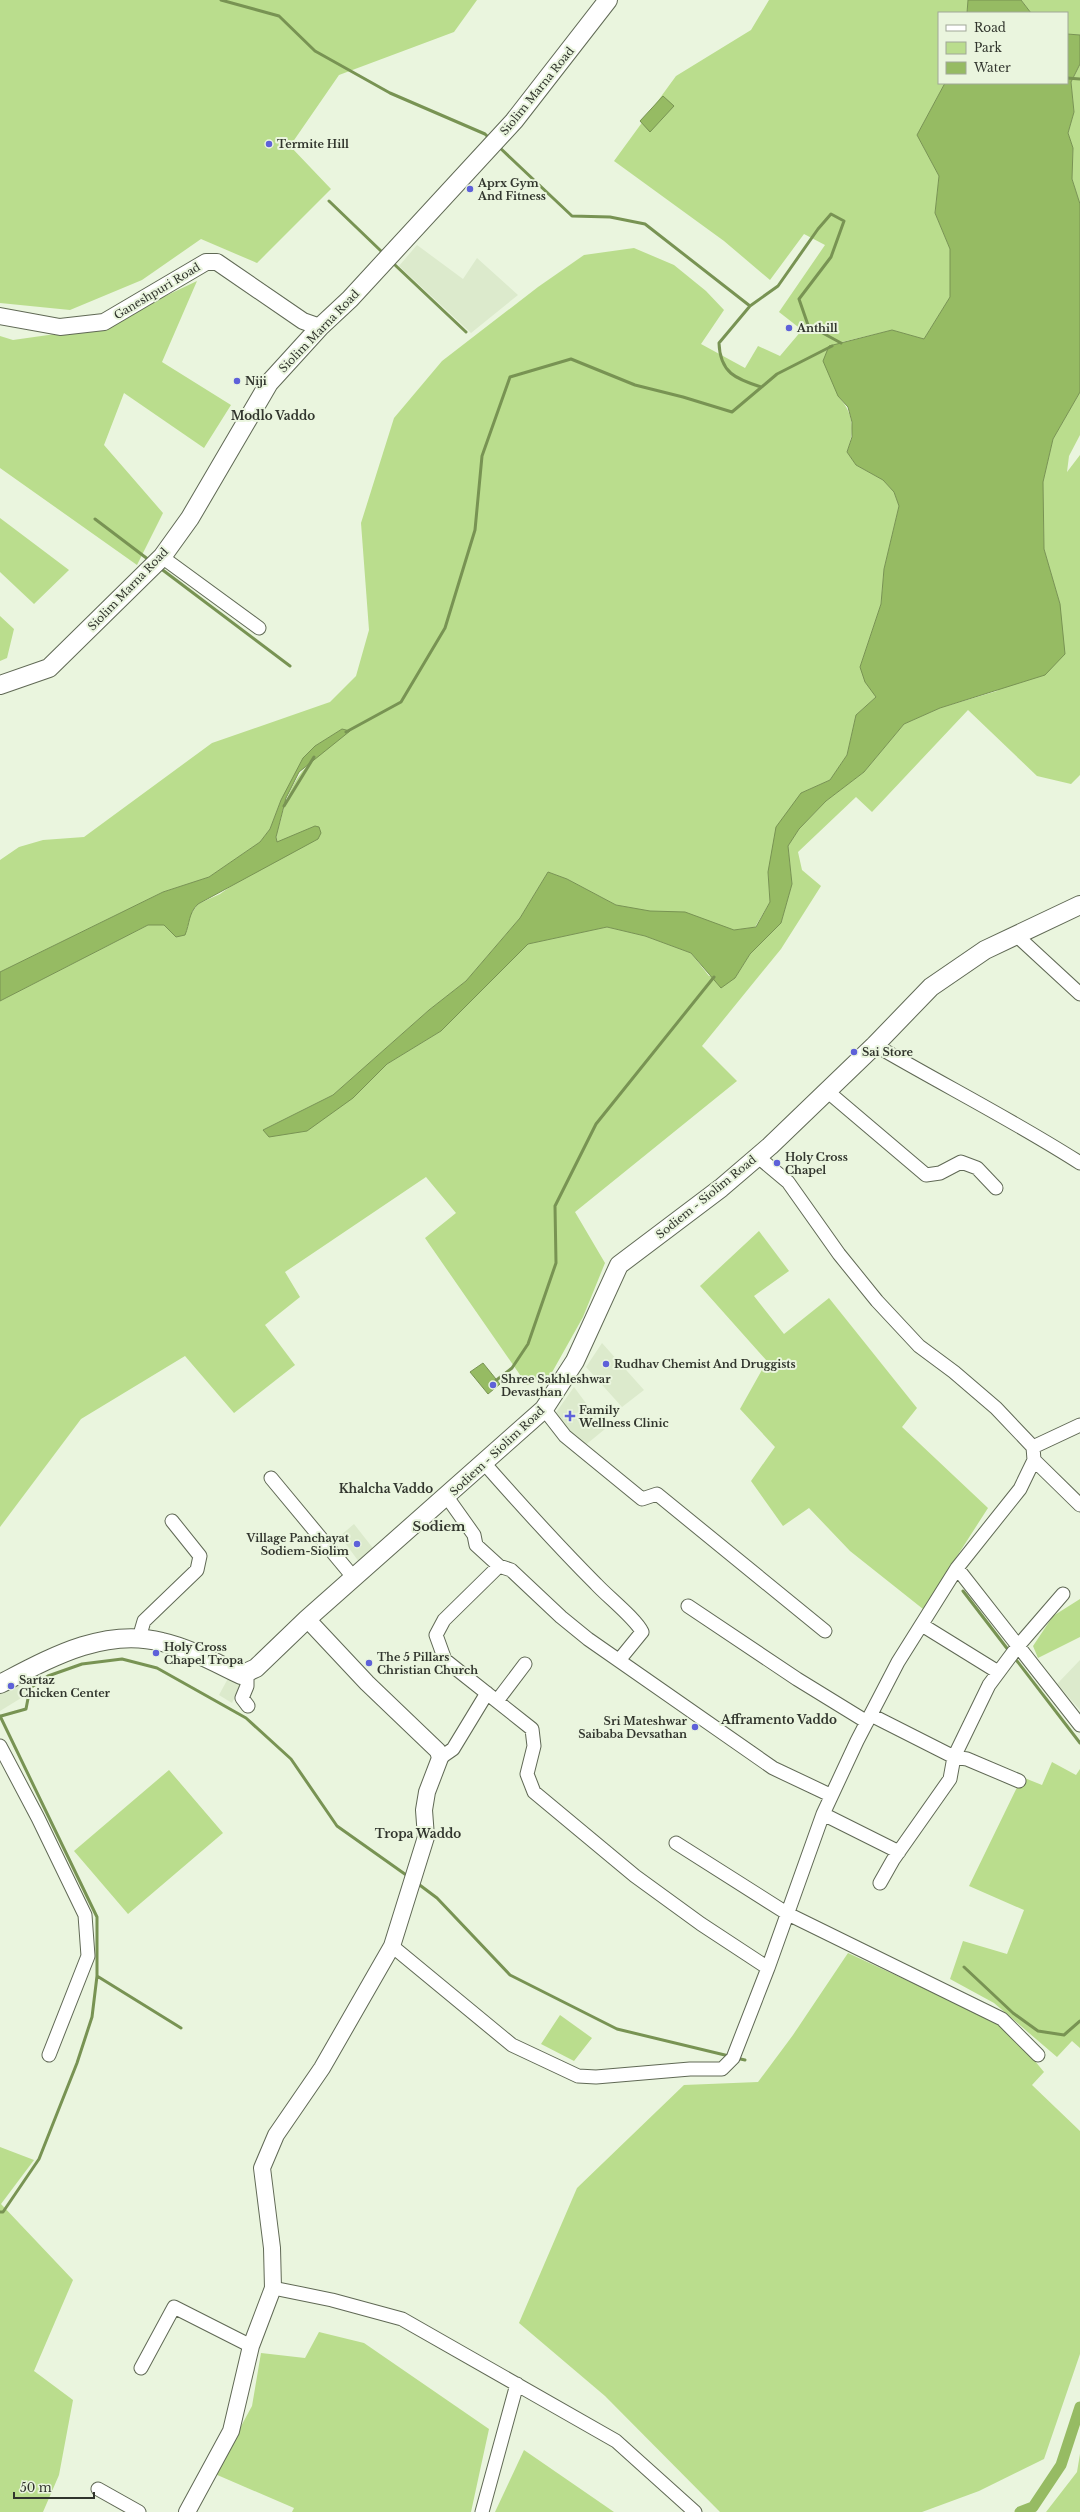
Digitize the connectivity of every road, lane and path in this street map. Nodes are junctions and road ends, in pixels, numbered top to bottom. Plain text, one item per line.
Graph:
1 (608, 0) edge
2 (0, 316) edge
3 (320, 327) junction
4 (162, 557) junction
5 (259, 628) dead end
6 (0, 685) edge
7 (1080, 905) edge
8 (1016, 935) junction
9 (1080, 994) edge
10 (875, 1045) junction
11 (827, 1091) junction
12 (757, 1156) junction
13 (1080, 1163) edge
14 (996, 1188) dead end
15 (544, 1409) junction
16 (1080, 1425) edge
17 (1033, 1447) junction
18 (1034, 1460) junction
19 (484, 1463) junction
20 (271, 1478) dead end
21 (447, 1497) junction
22 (1080, 1505) edge
23 (172, 1521) dead end
24 (499, 1566) junction
25 (957, 1568) junction
26 (354, 1578) junction
27 (1063, 1594) dead end
28 (688, 1606) dead end
29 (308, 1619) junction
30 (922, 1625) junction
31 (825, 1631) dead end
32 (139, 1638) junction
33 (1018, 1646) junction
34 (620, 1659) junction
35 (525, 1664) dead end
36 (998, 1672) junction
37 (247, 1674) junction
38 (0, 1684) edge
39 (492, 1697) junction
40 (248, 1706) dead end
41 (869, 1719) junction
42 (1080, 1725) edge
43 (0, 1746) edge
44 (954, 1757) junction
45 (440, 1758) junction
46 (1019, 1781) dead end
47 (830, 1796) junction
48 (823, 1814) junction
49 (676, 1843) dead end
50 (899, 1852) junction
51 (880, 1883) dead end
52 (788, 1914) junction
53 (392, 1946) junction
54 (768, 1968) junction
55 (49, 2055) dead end
56 (1038, 2056) dead end
57 (273, 2288) junction
58 (251, 2346) junction
59 (141, 2368) dead end
60 (517, 2384) junction
61 (98, 2489) dead end
62 (139, 2512) edge
63 (187, 2512) edge
64 (482, 2512) edge
65 (695, 2512) edge

1 - 3 main road, Siolim Marna Road
2 - 3 street, Ganeshpuri Road
3 - 4 main road, Siolim Marna Road
4 - 5 street
4 - 6 main road, Siolim Marna Road
7 - 8 main road, Sodiem - Siolim Road
8 - 9 street
8 - 10 main road, Sodiem - Siolim Road
10 - 11 main road, Sodiem - Siolim Road
10 - 13 street
11 - 12 main road, Sodiem - Siolim Road
11 - 14 street
12 - 15 main road, Sodiem - Siolim Road
12 - 17 street
15 - 19 main road, Sodiem - Siolim Road
15 - 31 street
16 - 17 street
17 - 18 street
18 - 22 street
18 - 25 street
19 - 21 main road, Sodiem - Siolim Road
19 - 34 street
20 - 26 street
21 - 24 street
21 - 26 main road, Sodiem - Siolim Road
23 - 32 street
24 - 34 street
24 - 39 street
25 - 30 street
25 - 33 street
26 - 29 main road, Sodiem - Siolim Road
27 - 33 street
28 - 41 street
29 - 37 main road, Sodiem - Siolim Road
29 - 45 street
30 - 36 street
30 - 41 street
32 - 37 main road
32 - 38 main road
33 - 36 street
33 - 42 street
34 - 47 street
35 - 39 street
36 - 44 street
37 - 40 street
39 - 45 street
39 - 54 street
41 - 44 street
41 - 47 street
43 - 55 street
44 - 46 street
44 - 50 street
45 - 53 street
47 - 48 street
48 - 50 street
48 - 52 street
49 - 52 street
50 - 51 street
52 - 54 street
52 - 56 street
53 - 54 street
53 - 57 street
57 - 58 street
57 - 60 street
58 - 59 street
58 - 63 street
60 - 64 street
60 - 65 street
61 - 62 street

